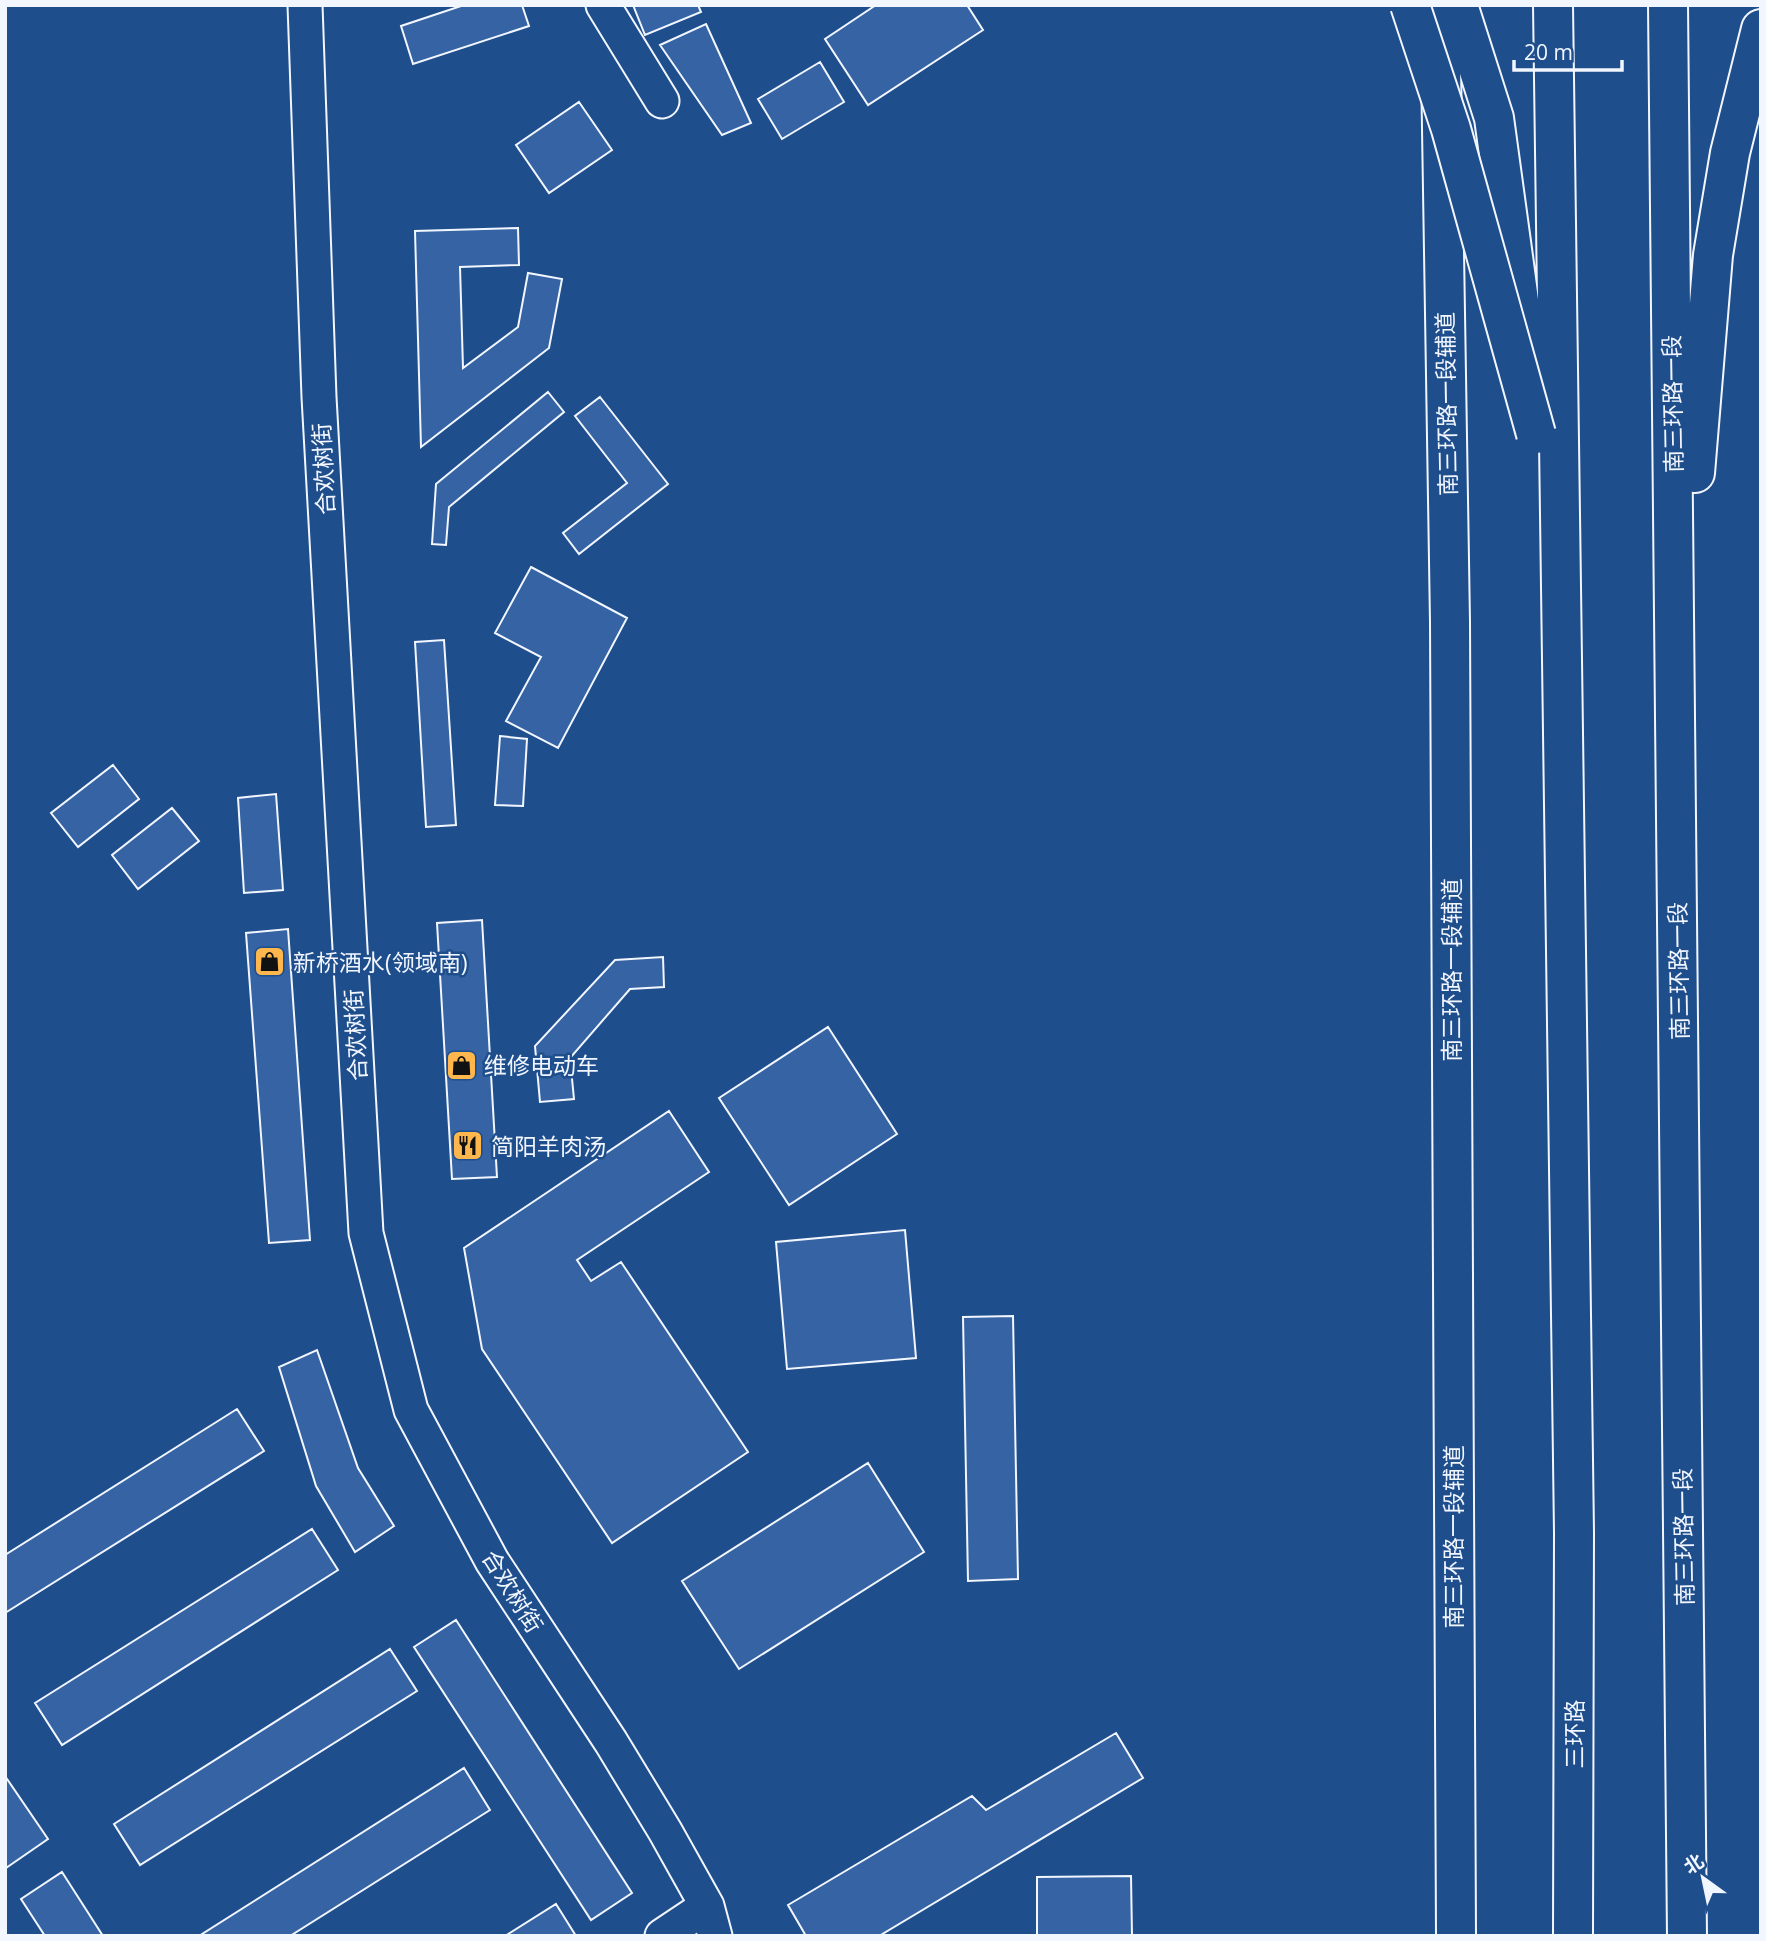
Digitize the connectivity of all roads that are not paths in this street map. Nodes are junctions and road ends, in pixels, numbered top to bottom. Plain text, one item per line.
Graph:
1 (305, 5) edge
2 (603, 5) edge
3 (1410, 5) edge
4 (1440, 5) edge
5 (1458, 5) edge
6 (1553, 5) edge
7 (1668, 5) edge
8 (1761, 29) edge
9 (662, 101) dead end
10 (1536, 434) junction
11 (1562, 655) junction
12 (1675, 712) junction
13 (711, 1921) edge
14 (663, 1936) edge
15 (1456, 1936) edge
16 (1573, 1936) edge
17 (1687, 1936) edge

1 - 13 street, 合欢树街
2 - 9 street
3 - 10 main road, bridge
4 - 15 main road, 南三环路一段辅道
5 - 10 main road, bridge
6 - 11 main road
7 - 12 main road, 南三环路一段
8 - 12 main road
10 - 11 main road
11 - 16 main road, 三环路
12 - 17 main road, 南三环路一段
13 - 14 street

